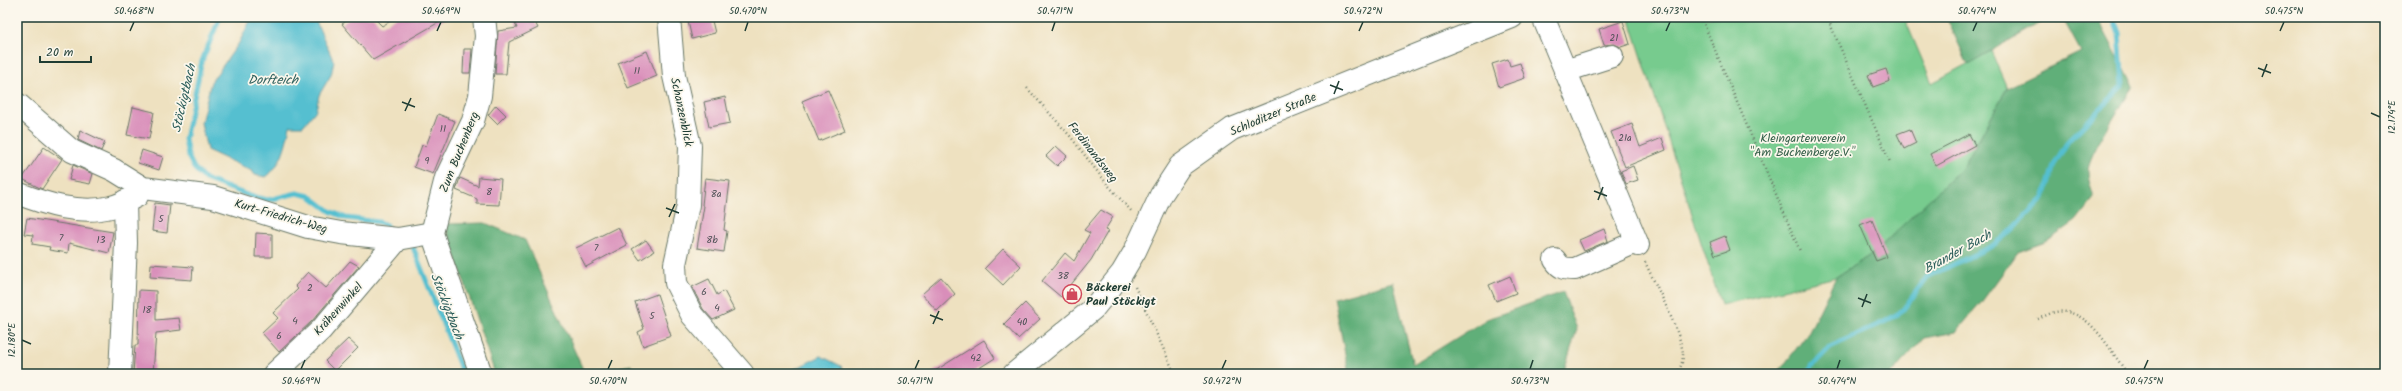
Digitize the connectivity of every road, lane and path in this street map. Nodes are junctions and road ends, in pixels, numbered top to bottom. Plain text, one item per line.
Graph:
1 (484, 17) edge
2 (669, 17) edge
3 (1512, 17) edge
4 (1543, 17) edge
5 (1701, 17) edge
6 (1827, 17) edge
7 (1612, 56) dead end
8 (1565, 71) junction
9 (1027, 88) dead end
10 (19, 105) dead end
11 (1890, 162) dead end
12 (148, 188) junction
13 (17, 193) edge
14 (125, 201) junction
15 (1146, 227) junction
16 (432, 233) junction
17 (398, 239) junction
18 (1637, 243) junction
19 (1800, 251) dead end
20 (1555, 260) dead end
21 (1122, 273) junction
22 (2038, 319) dead end
23 (120, 374) edge
24 (274, 374) edge
25 (481, 374) edge
26 (743, 374) edge
27 (1014, 374) edge
28 (1175, 374) edge
29 (1676, 374) edge
30 (2128, 374) edge

1 - 16 street, Zum Buchenberg
2 - 26 street, Schanzenblick
3 - 15 street, Schloditzer Straße
4 - 8 street
5 - 19 path
6 - 11 path
7 - 8 street
8 - 18 street
9 - 15 path, Ferdinandsweg
10 - 12 street
12 - 14 street
12 - 17 street, Kurt-Friedrich-Weg
13 - 14 street
14 - 23 street
15 - 21 street, Schloditzer Straße
16 - 17 street, Kurt-Friedrich-Weg
16 - 25 street
17 - 24 street, Krähenwinkel
18 - 20 street
18 - 29 path
21 - 27 street, Schloditzer Straße
21 - 28 path
22 - 30 path

